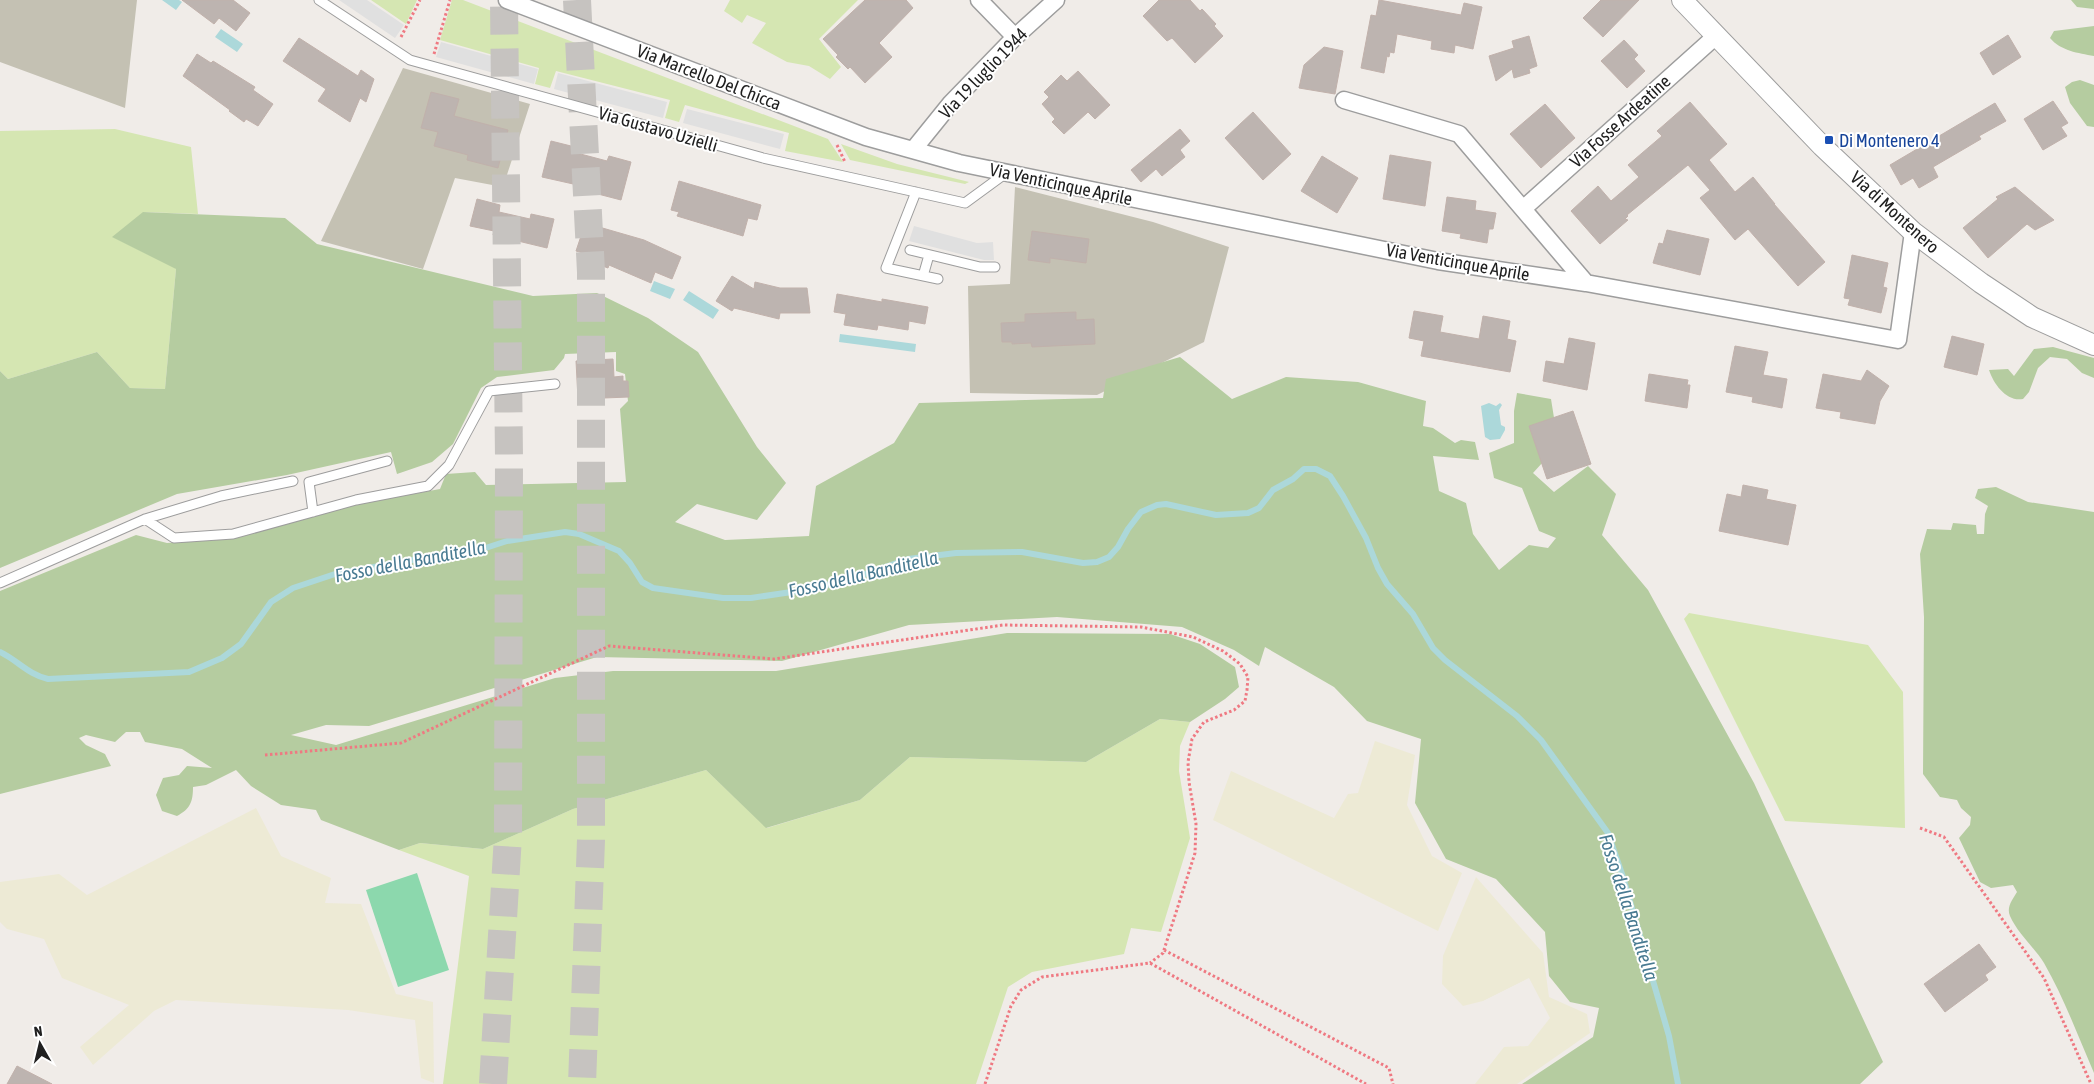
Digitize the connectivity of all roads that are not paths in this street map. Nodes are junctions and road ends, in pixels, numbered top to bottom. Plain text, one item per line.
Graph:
1 (319, 0) edge
2 (507, 0) edge
3 (979, 0) edge
4 (1056, 0) edge
5 (1682, 0) edge
6 (1717, 35) junction
7 (1015, 37) junction
8 (1344, 100) dead end
9 (913, 150) junction
10 (1006, 173) junction
11 (916, 192) junction
12 (1524, 208) junction
13 (1913, 232) junction
14 (910, 250) dead end
15 (928, 255) junction
16 (995, 267) dead end
17 (923, 276) junction
18 (938, 280) dead end
19 (1586, 283) junction
20 (2094, 345) edge
21 (555, 384) dead end
22 (387, 461) dead end
23 (293, 481) dead end
24 (313, 512) junction
25 (146, 519) junction
26 (0, 583) edge

1 - 11 lane, Via Gustavo Uzielli
2 - 9 street, Via Marcello Del Chicca
3 - 7 street
4 - 7 street, Via 19 luglio 1944
5 - 6 street, Via di Montenero
6 - 12 street, Via Fosse Ardeatine
6 - 13 street, Via di Montenero
7 - 9 street, Via 19 luglio 1944
8 - 12 street
9 - 10 street, Via Venticinque Aprile
10 - 11 lane, Via Gustavo Uzielli
10 - 19 street, Via Venticinque Aprile
11 - 17 lane
12 - 19 street
13 - 19 street, Via Venticinque Aprile
13 - 20 street, Via di Montenero
14 - 15 lane
15 - 16 lane
15 - 17 lane
17 - 18 lane
21 - 24 lane
22 - 24 lane
23 - 25 lane
24 - 25 lane
25 - 26 lane

